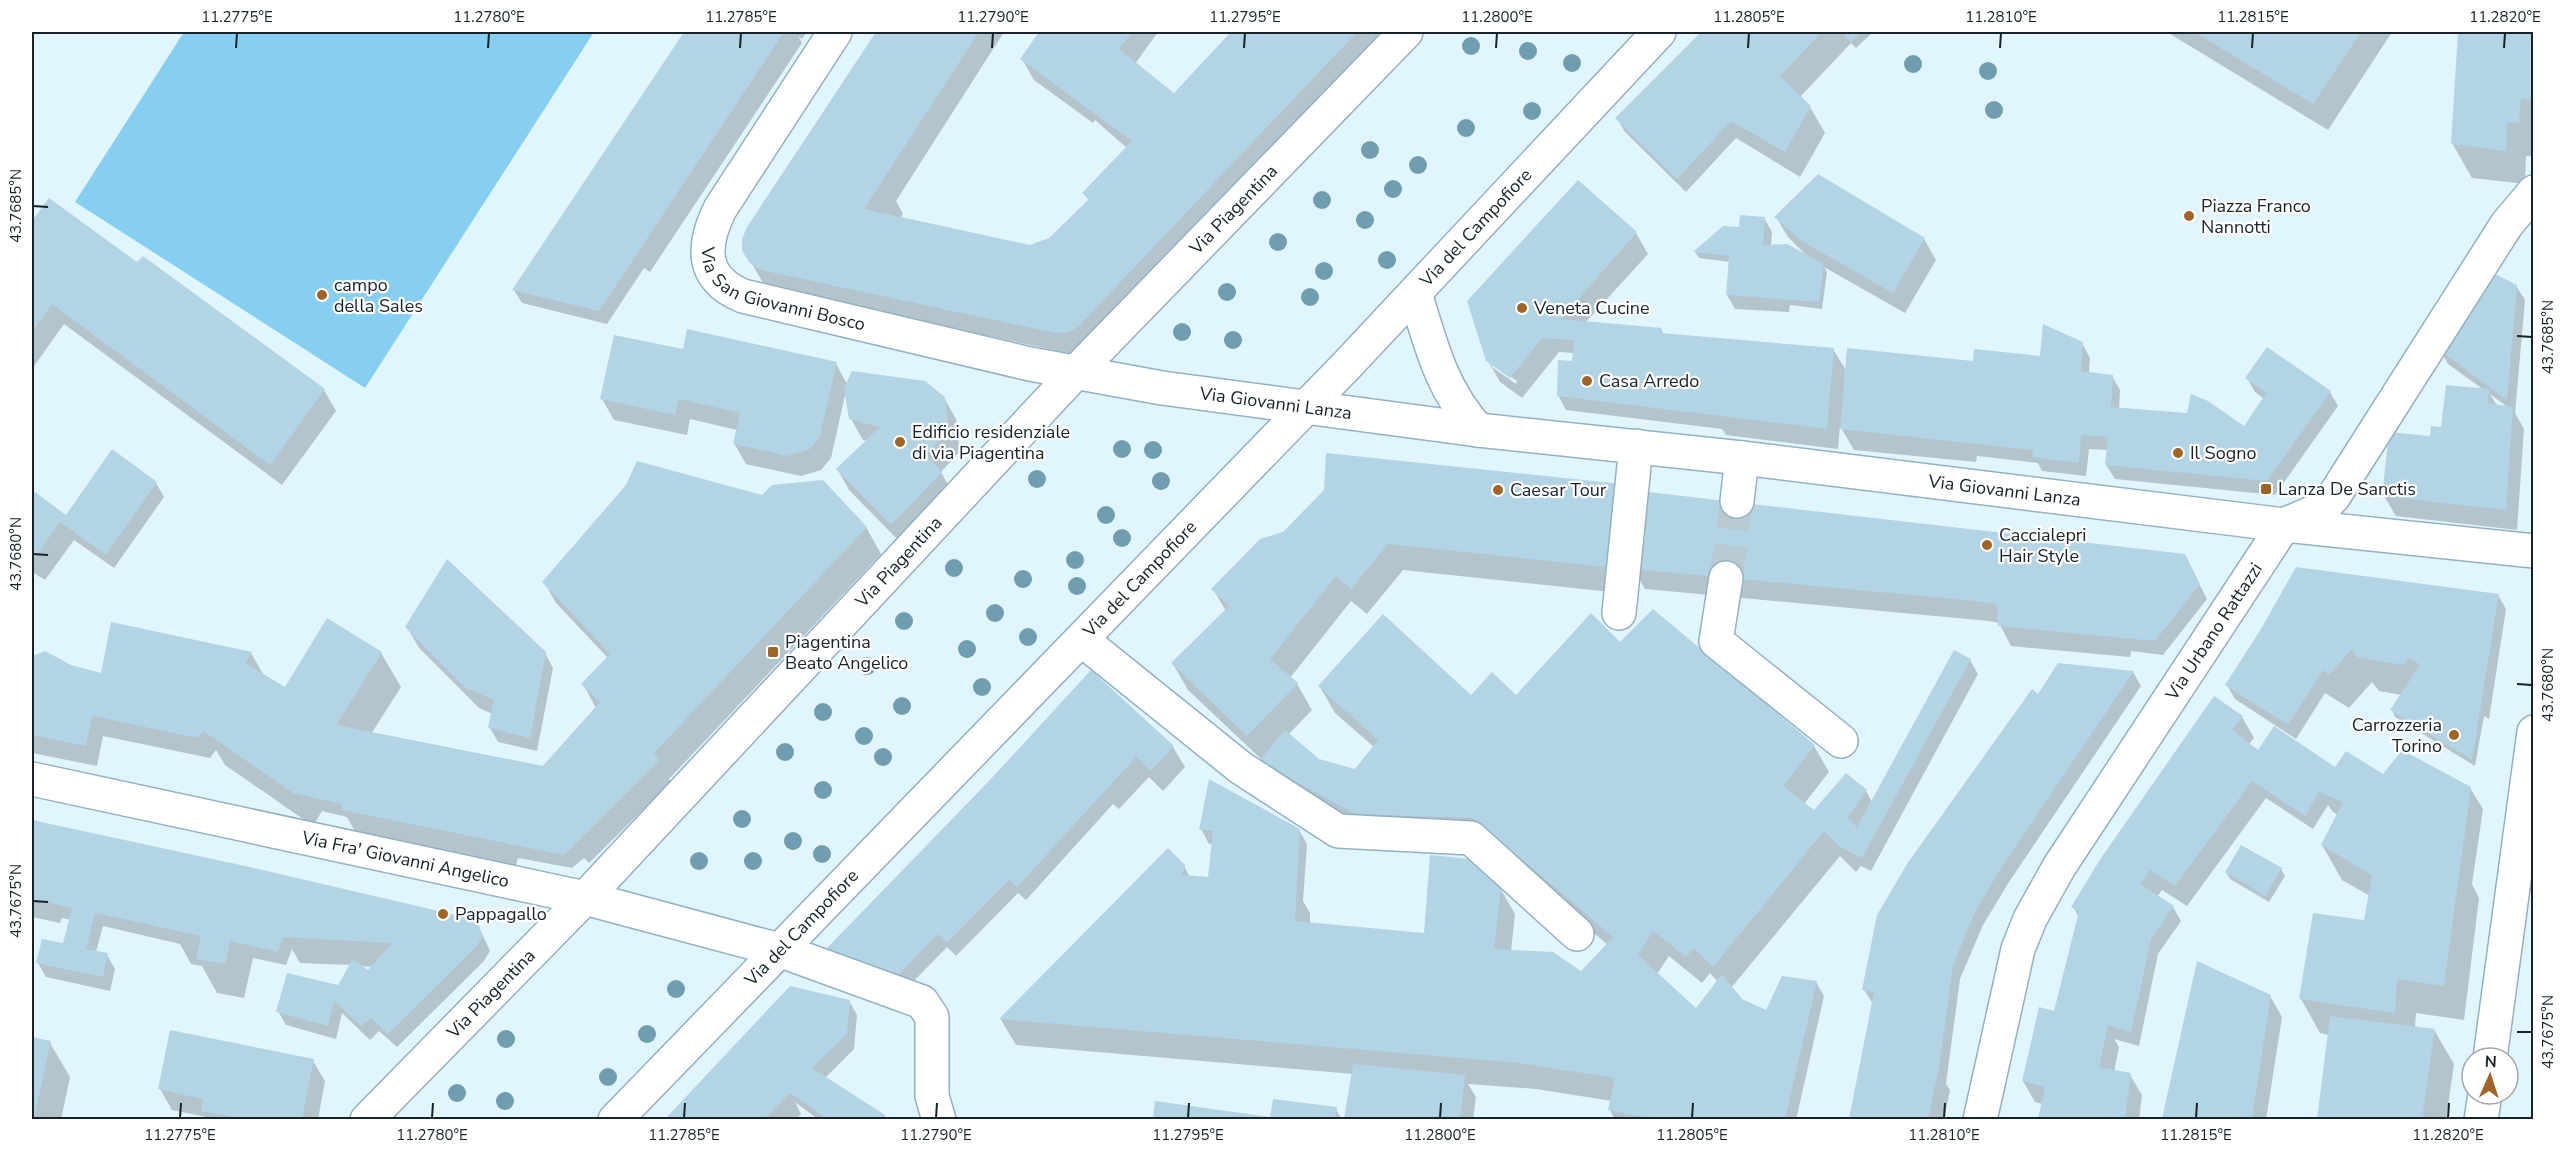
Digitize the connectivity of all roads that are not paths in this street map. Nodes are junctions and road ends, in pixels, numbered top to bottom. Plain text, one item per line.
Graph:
1 (835, 32) edge
2 (1406, 32) edge
3 (1659, 32) edge
4 (2534, 192) edge
5 (1415, 293) junction
6 (1075, 373) junction
7 (1306, 406) junction
8 (1478, 430) junction
9 (1636, 446) junction
10 (1742, 458) junction
11 (1737, 501) tunnel mouth
12 (2284, 525) junction
13 (2534, 551) edge
14 (1726, 579) tunnel mouth
15 (1619, 613) dead end
16 (1082, 640) junction
17 (2534, 732) edge
18 (1841, 741) dead end
19 (32, 779) edge
20 (585, 898) junction
21 (1577, 934) dead end
22 (779, 950) junction
23 (2492, 1046) edge
24 (367, 1119) edge
25 (615, 1119) edge
26 (939, 1119) edge
27 (1980, 1119) edge

1 - 6 street, Via San Giovanni Bosco
2 - 6 street, Via Piagentina
3 - 5 street, Via del Campofiore
4 - 12 street
5 - 7 street, Via del Campofiore
5 - 8 street
6 - 7 street, Via Giovanni Lanza
6 - 20 street, Via Piagentina
7 - 8 street, Via Giovanni Lanza
7 - 16 street, Via del Campofiore
8 - 9 street, Via Giovanni Lanza
9 - 10 street, Via Giovanni Lanza
9 - 15 street
10 - 11 street
10 - 12 street, Via Giovanni Lanza
12 - 13 street, Via Giovanni Lanza
12 - 27 street, Via Urbano Rattazzi
14 - 18 street
16 - 21 street
16 - 22 street, Via del Campofiore
17 - 23 street
19 - 20 street, Via Fra' Giovanni Angelico
20 - 22 street, Via Fra' Giovanni Angelico
20 - 24 street, Via Piagentina
22 - 25 street, Via del Campofiore
22 - 26 street, Via Fra' Giovanni Angelico

